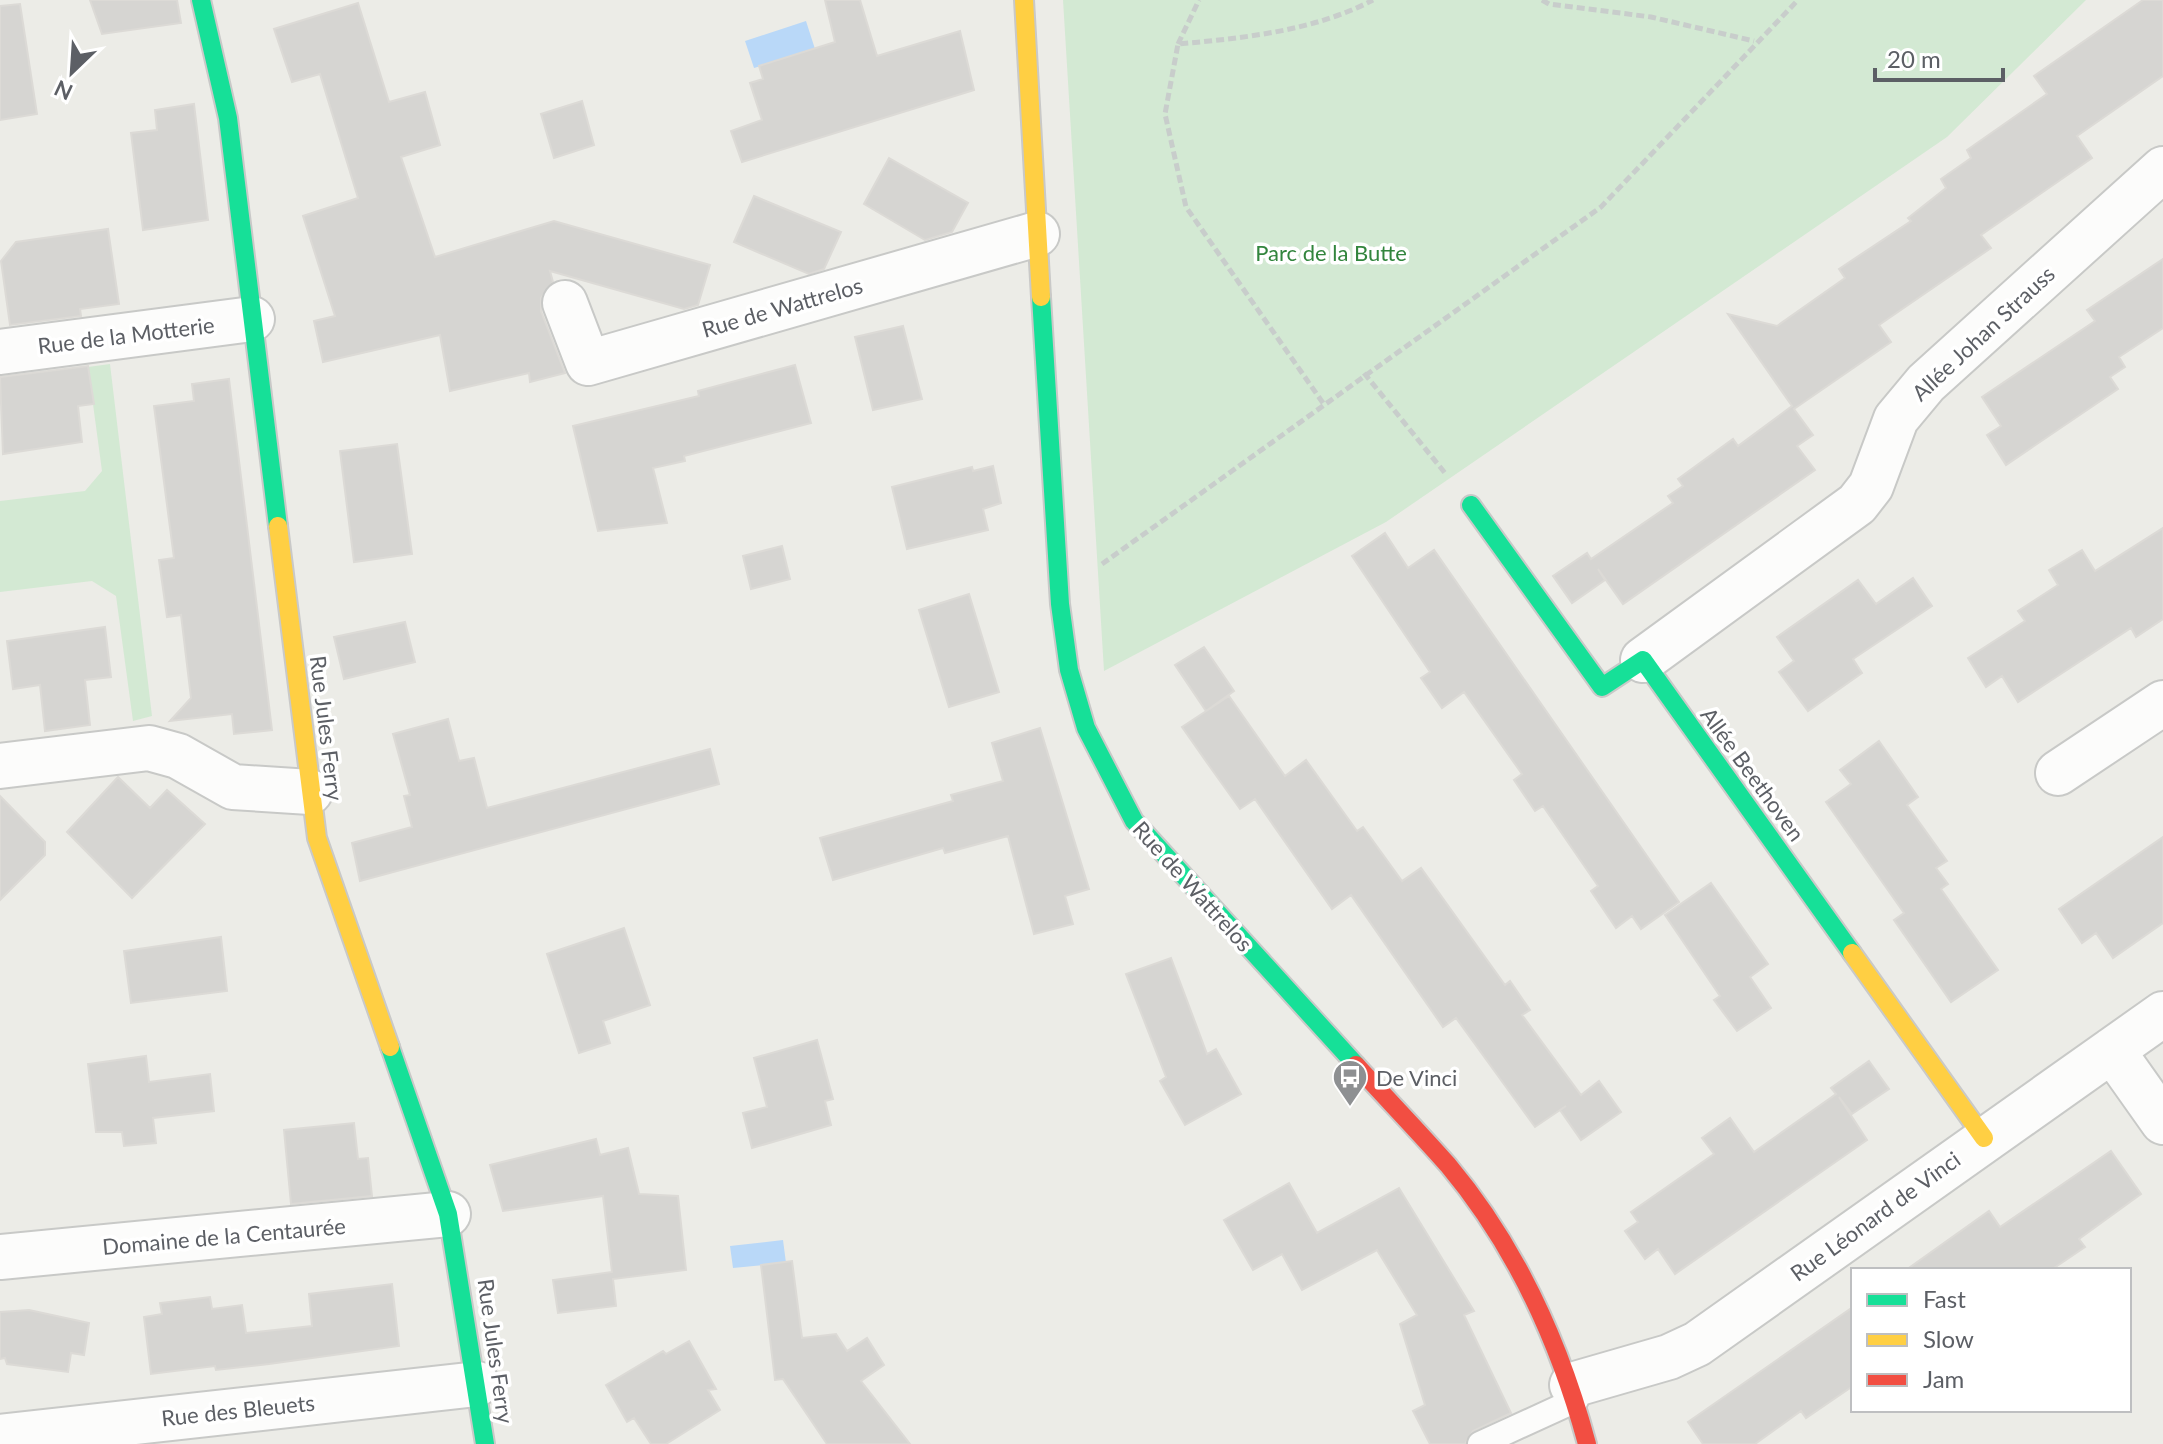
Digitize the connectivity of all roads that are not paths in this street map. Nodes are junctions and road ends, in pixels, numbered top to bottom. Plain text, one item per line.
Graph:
1 (201, 0) edge
2 (1024, 0) edge
3 (2163, 169) edge
4 (1037, 234) junction
5 (565, 303) dead end
6 (252, 319) junction
7 (0, 352) edge
8 (1471, 505) road end
9 (1643, 660) junction
10 (2163, 703) edge
11 (0, 766) edge
12 (2058, 773) dead end
13 (310, 792) junction
14 (2163, 1014) edge
15 (2112, 1050) junction
16 (2163, 1122) edge
17 (1984, 1138) junction
18 (448, 1214) junction
19 (0, 1257) edge
20 (477, 1384) junction
21 (1574, 1392) junction
22 (0, 1437) edge
23 (485, 1444) edge
24 (1480, 1444) edge
25 (1587, 1444) edge

1 - 6 street, Rue Jules Ferry
2 - 4 street, Rue de Wattrelos
3 - 9 street, Allée Johan Strauss
4 - 5 street, Rue de Wattrelos
4 - 21 street, Rue de Wattrelos
6 - 7 street, Rue de la Motterie
6 - 13 street, Rue Jules Ferry
8 - 9 street
9 - 17 street, Allée Beethoven
10 - 12 street
11 - 13 street
13 - 18 street, Rue Jules Ferry
14 - 15 street, Rue Léonard de Vinci
15 - 16 street
15 - 17 street, Rue Léonard de Vinci
17 - 21 street, Rue Léonard de Vinci
18 - 19 street, Domaine de la Centaurée
18 - 20 street, Rue Jules Ferry
20 - 22 street, Rue des Bleuets
20 - 23 street, Rue Jules Ferry
21 - 24 lane
21 - 25 street, Rue de Wattrelos

